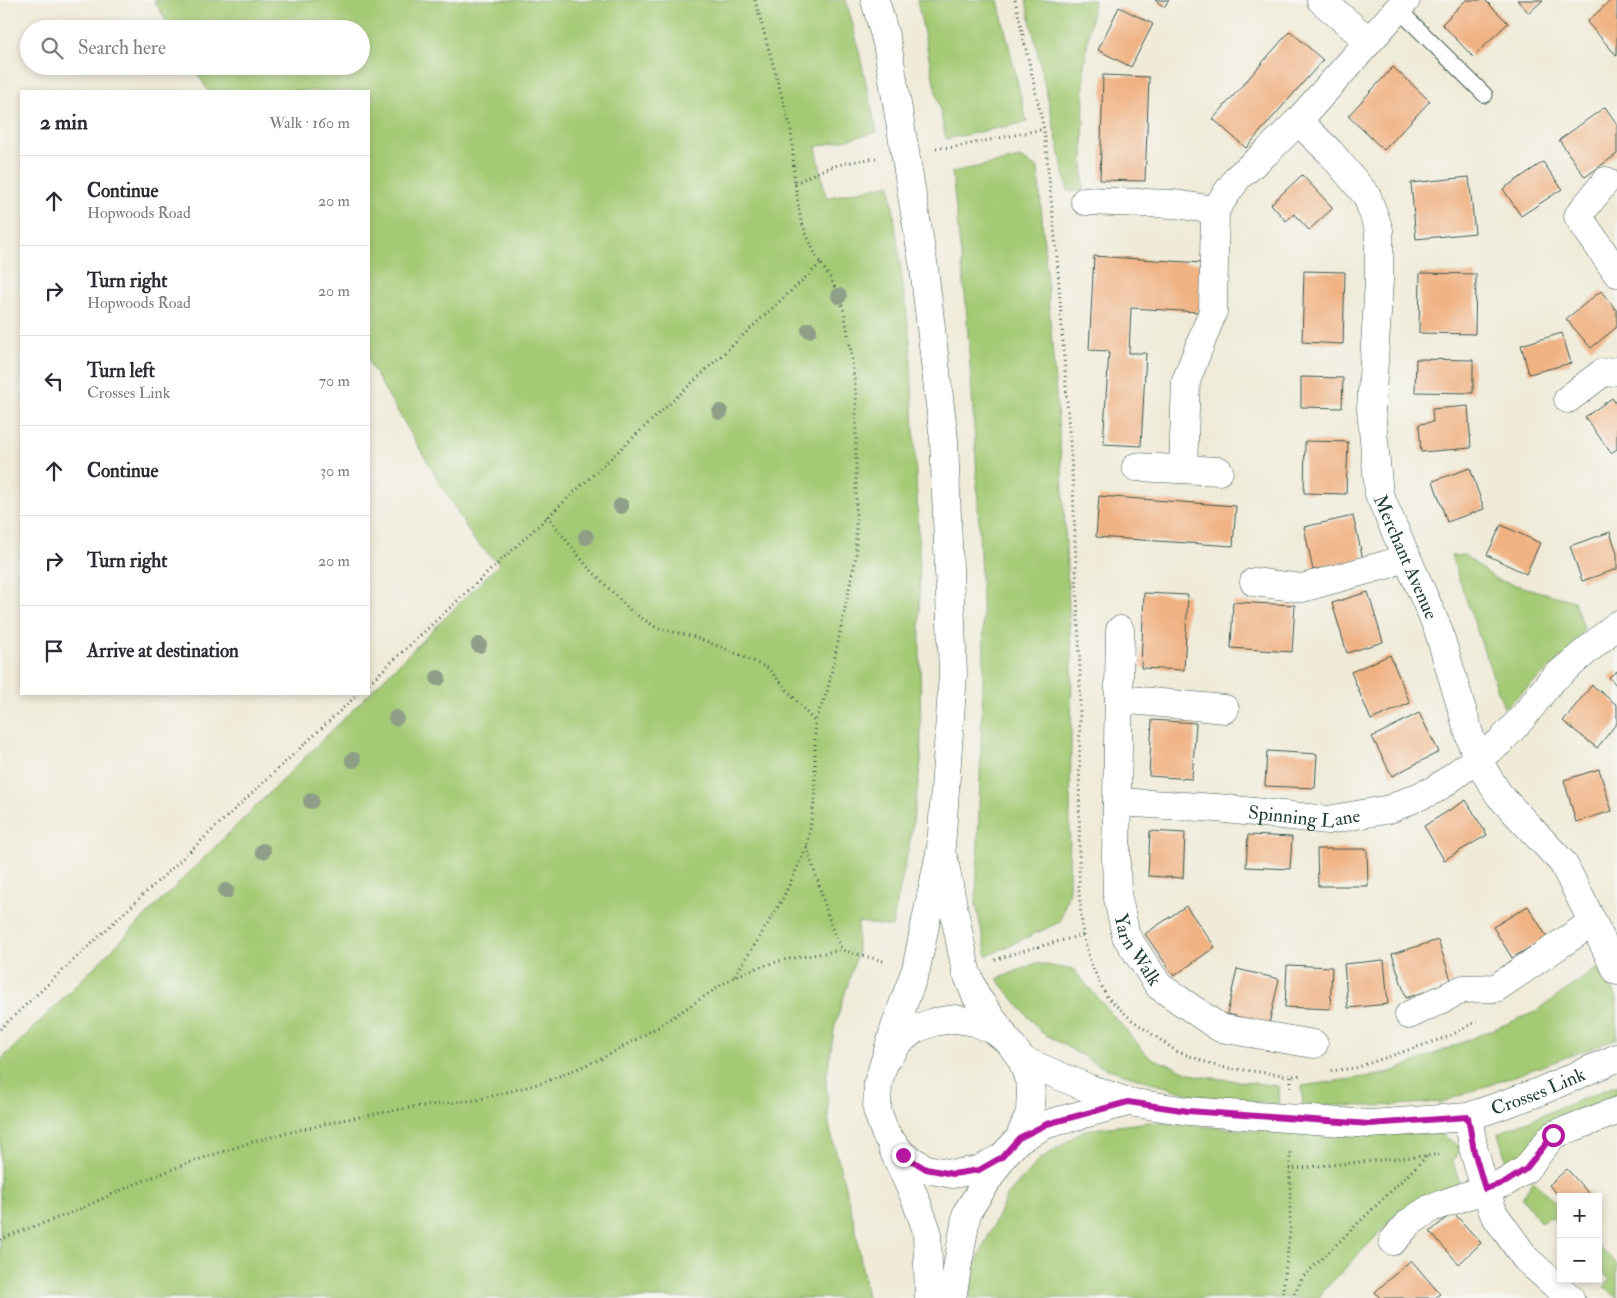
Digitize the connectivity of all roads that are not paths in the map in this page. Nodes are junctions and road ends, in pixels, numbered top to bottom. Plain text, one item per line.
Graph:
1 (875, 0) edge
2 (1321, 0) edge
3 (1402, 4) edge
4 (1369, 41) junction
5 (1485, 95) dead end
6 (1298, 121) junction
7 (1606, 181) dead end
8 (1085, 201) dead end
9 (1215, 210) junction
10 (1617, 273) edge
11 (1617, 371) edge
12 (1568, 399) dead end
13 (1136, 468) dead end
14 (1184, 469) junction
15 (1220, 472) dead end
16 (1406, 556) junction
17 (1254, 582) dead end
18 (1617, 625) edge
19 (1120, 630) dead end
20 (1119, 699) junction
21 (1225, 708) dead end
22 (1477, 760) junction
23 (1117, 802) junction
24 (941, 848) junction
25 (1593, 922) junction
26 (1617, 971) edge
27 (1409, 1015) dead end
28 (1314, 1044) dead end
29 (1016, 1052) junction
30 (886, 1058) junction
31 (1617, 1058) edge
32 (1128, 1102) junction
33 (1617, 1111) edge
34 (1468, 1117) junction
35 (886, 1135) junction
36 (1011, 1148) junction
37 (1485, 1189) junction
38 (1393, 1241) dead end
39 (929, 1298) edge
40 (952, 1298) edge
41 (1570, 1298) edge

1 - 24 street
2 - 4 street
3 - 4 street
3 - 5 lane
4 - 6 street
6 - 9 street
6 - 16 street, Merchant Avenue
7 - 10 street
8 - 9 street
9 - 14 street
11 - 12 street
13 - 14 street
14 - 15 street
16 - 17 street
16 - 22 street, Merchant Avenue
18 - 22 street, Spinning Lane
19 - 20 street, Yarn Walk
20 - 21 street
20 - 23 street, Yarn Walk
22 - 23 street, Spinning Lane
22 - 25 street, Merchant Avenue
23 - 28 street, Yarn Walk
24 - 29 street
24 - 30 street
25 - 26 street, Merchant Avenue
25 - 27 street
29 - 30 street
29 - 32 street
29 - 36 street
30 - 35 street
31 - 34 street, Crosses Link
32 - 34 street, Crosses Link
32 - 36 street
33 - 37 street
34 - 37 street
35 - 36 street
35 - 39 street
36 - 40 street
37 - 38 street
37 - 41 street

